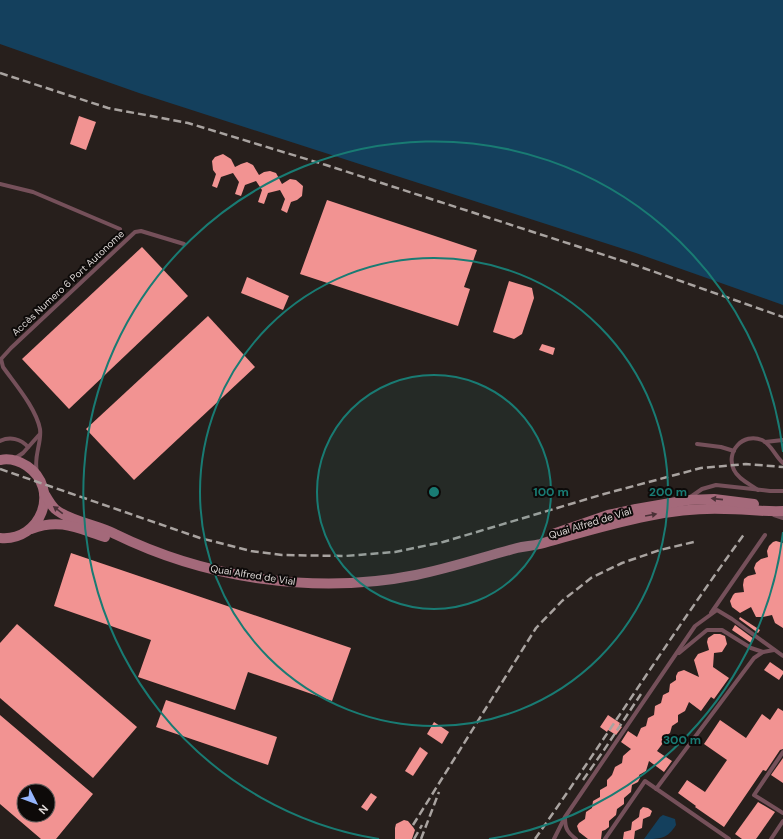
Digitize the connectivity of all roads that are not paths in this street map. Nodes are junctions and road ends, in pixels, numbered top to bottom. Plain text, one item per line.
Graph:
1 (0, 184) edge
2 (120, 229) dead end
3 (184, 244) dead end
4 (39, 435) junction
5 (783, 440) edge
6 (0, 441) edge
7 (764, 442) junction
8 (697, 444) dead end
9 (28, 447) junction
10 (734, 451) junction
11 (0, 460) edge
12 (12, 460) junction
13 (783, 463) edge
14 (39, 478) junction
15 (758, 490) junction
16 (783, 492) edge
17 (44, 493) junction
18 (685, 500) junction
19 (783, 510) edge
20 (760, 511) junction
21 (783, 518) edge
22 (30, 529) junction
23 (765, 535) dead end
24 (0, 538) edge
25 (132, 542) junction
26 (518, 548) junction
27 (708, 616) junction
28 (775, 650) junction
29 (763, 652) junction
30 (783, 656) edge
31 (674, 657) junction
32 (783, 752) edge
33 (656, 789) junction
34 (783, 813) edge
35 (565, 817) junction
36 (783, 821) edge
37 (554, 839) edge
38 (576, 839) edge
39 (605, 839) edge
40 (729, 839) edge
41 (771, 839) edge

1 - 2 lane
3 - 4 lane, Accès Numero 6 Port Autonome
4 - 9 lane
4 - 14 lane, Accès Numero 6 Port Autonome
5 - 7 lane
6 - 9 lane
7 - 10 lane
7 - 13 lane
8 - 10 lane
9 - 12 lane
10 - 15 lane
11 - 12 main road
12 - 14 main road
14 - 17 main road
15 - 16 lane
15 - 18 lane
17 - 22 main road
25 -> 17 main road, Quai Alfred de Vial
19 -> 18 main road, Quai Alfred de Vial
18 - 26 main road, Quai Alfred de Vial
19 - 20 main road, Quai Alfred de Vial
20 - 21 lane
26 -> 20 main road, Quai Alfred de Vial
22 - 24 main road, Quai Alfred de Vial
22 - 25 main road, Quai Alfred de Vial
23 - 27 lane
25 - 26 main road, Quai Alfred de Vial
27 - 28 lane
27 - 31 lane
28 - 29 lane
28 - 30 lane
29 - 31 lane
29 - 33 lane
31 - 35 lane
32 - 34 lane
33 - 39 lane
33 - 40 lane
35 - 37 lane
35 - 38 lane
36 - 41 lane

